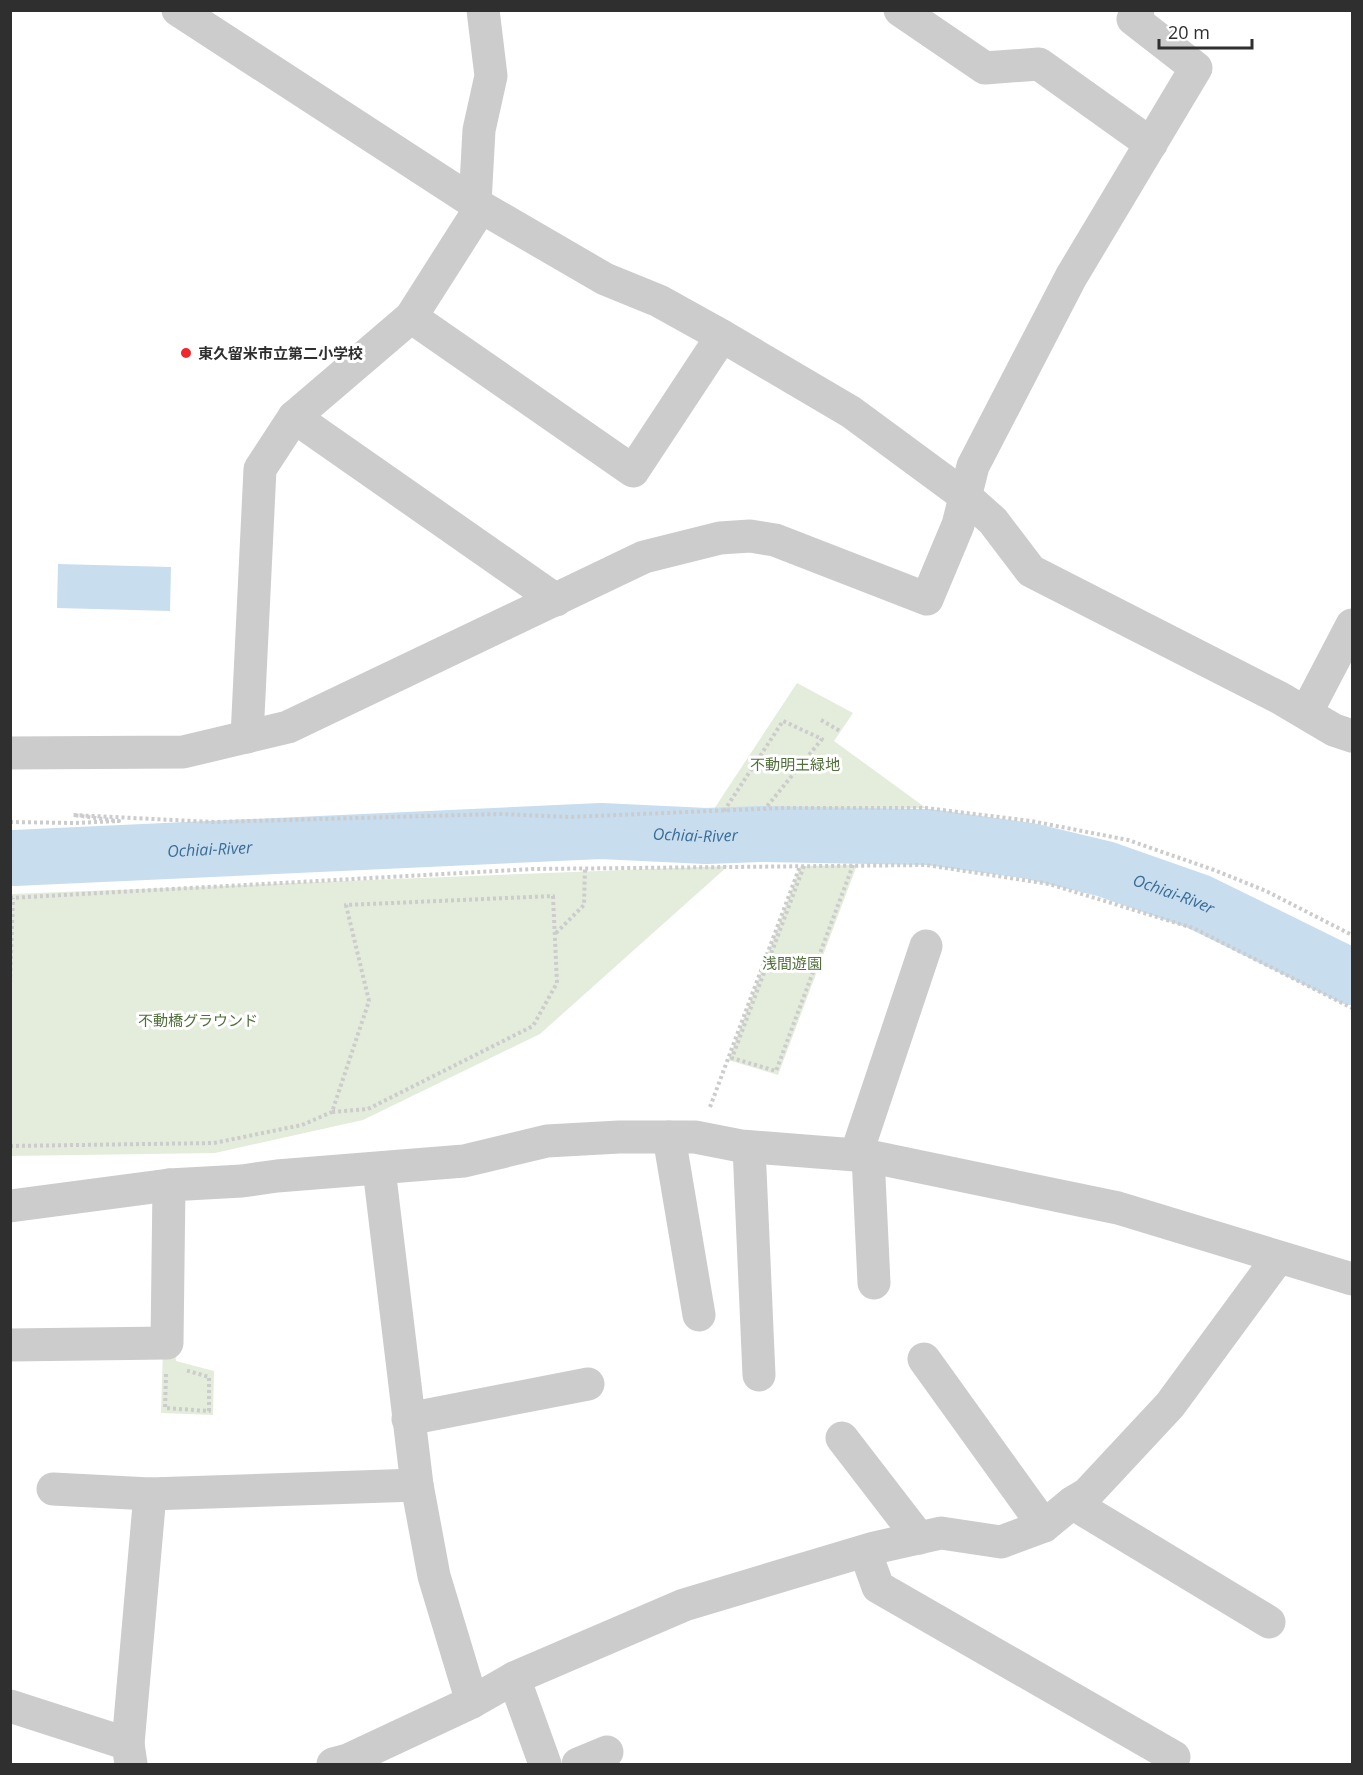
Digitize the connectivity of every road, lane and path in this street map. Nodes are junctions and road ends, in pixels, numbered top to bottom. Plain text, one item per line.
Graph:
1 (178, 10) edge
2 (483, 10) edge
3 (900, 10) edge
4 (1138, 10) edge
5 (1151, 144) junction
6 (478, 205) junction
7 (411, 317) junction
8 (722, 336) junction
9 (294, 417) junction
10 (965, 495) junction
11 (556, 600) junction
12 (1353, 625) edge
13 (1306, 713) junction
14 (821, 720) dead end
15 (840, 731) dead end
16 (1353, 736) edge
17 (247, 737) junction
18 (10, 753) edge
19 (763, 810) junction
20 (724, 811) junction
21 (10, 822) edge
22 (853, 865) junction
23 (802, 866) junction
24 (585, 868) junction
25 (12, 898) edge
26 (555, 934) junction
27 (1353, 935) edge
28 (926, 946) dead end
29 (10, 983) edge
30 (1353, 1008) edge
31 (332, 1112) junction
32 (684, 1138) junction
33 (10, 1146) edge
34 (749, 1147) junction
35 (862, 1155) junction
36 (379, 1169) junction
37 (169, 1185) junction
38 (10, 1206) edge
39 (1278, 1258) junction
40 (1353, 1279) edge
41 (874, 1283) dead end
42 (699, 1315) dead end
43 (10, 1345) edge
44 (167, 1354) junction
45 (924, 1359) dead end
46 (759, 1375) dead end
47 (588, 1384) dead end
48 (408, 1419) junction
49 (842, 1438) dead end
50 (417, 1485) junction
51 (53, 1489) dead end
52 (150, 1494) junction
53 (1072, 1503) junction
54 (1044, 1526) junction
55 (919, 1538) junction
56 (865, 1551) junction
57 (1269, 1622) dead end
58 (514, 1678) junction
59 (472, 1702) junction
60 (10, 1706) edge
61 (129, 1754) edge
62 (1174, 1757) dead end
63 (333, 1764) edge
64 (545, 1764) edge

1 - 6 street
2 - 6 street
3 - 5 street
4 - 5 street
5 - 10 street
6 - 7 street
6 - 8 street
7 - 8 street
7 - 9 street
8 - 10 street
9 - 11 street
9 - 17 street
10 - 11 street
10 - 13 street
11 - 17 street
12 - 13 street
13 - 16 street
14 - 15 path
17 - 18 street
19 - 20 path
19 - 20 path
19 - 27 path
20 - 21 path
22 - 23 path
22 - 23 path
22 - 30 path
23 - 24 path
23 - 32 path
24 - 25 path
24 - 26 path
25 - 29 path
26 - 31 path
26 - 31 path
28 - 35 street
31 - 33 path
32 - 34 street
32 - 36 street
32 - 42 street
34 - 35 street
34 - 46 street
35 - 39 street
35 - 41 street
36 - 37 street
36 - 48 street
37 - 38 street
37 - 44 street
39 - 40 street
39 - 53 street
43 - 44 street
44 - 44 path
45 - 54 street
47 - 48 street
48 - 50 street
49 - 55 street
50 - 52 street
50 - 59 street
51 - 52 street
52 - 61 street
53 - 54 street
53 - 57 street
54 - 55 street
55 - 56 street
56 - 58 street
56 - 62 street
58 - 59 street
58 - 64 street
59 - 63 street
60 - 61 street

